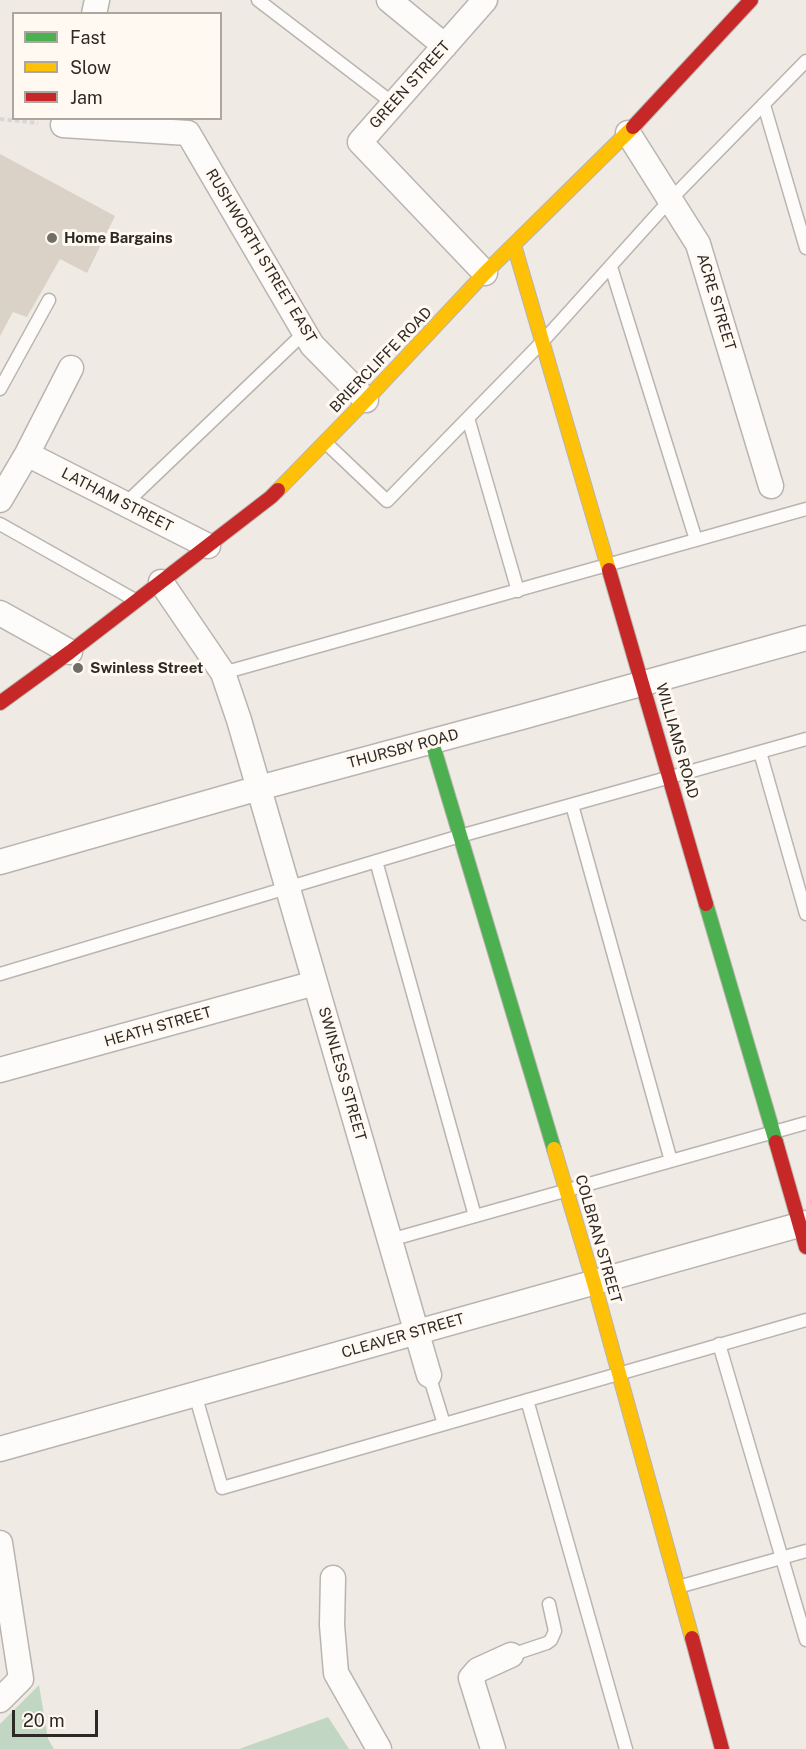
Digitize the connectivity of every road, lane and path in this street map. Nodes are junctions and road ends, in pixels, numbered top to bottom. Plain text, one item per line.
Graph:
1 (258, 0) edge
2 (389, 0) edge
3 (485, 0) edge
4 (751, 0) edge
5 (445, 46) junction
6 (806, 61) edge
7 (394, 104) junction
8 (764, 105) junction
9 (21, 120) edge
10 (64, 122) edge
11 (628, 134) junction
12 (670, 200) junction
13 (514, 245) junction
14 (806, 248) edge
15 (610, 267) junction
16 (485, 273) junction
17 (49, 300) dead end
18 (304, 333) junction
19 (543, 342) junction
20 (71, 368) dead end
21 (0, 389) edge
22 (366, 400) junction
23 (468, 418) junction
24 (325, 442) junction
25 (27, 454) junction
26 (771, 486) dead end
27 (0, 500) edge
28 (125, 504) junction
29 (806, 509) edge
30 (0, 524) edge
31 (696, 540) junction
32 (208, 546) junction
33 (608, 565) junction
34 (161, 582) junction
35 (518, 591) junction
36 (137, 600) junction
37 (0, 613) edge
38 (806, 638) edge
39 (70, 652) junction
40 (223, 673) junction
41 (643, 682) junction
42 (0, 703) edge
43 (806, 739) edge
44 (432, 741) junction
45 (760, 752) junction
46 (670, 778) junction
47 (259, 788) junction
48 (572, 805) junction
49 (460, 836) junction
50 (376, 861) junction
51 (0, 862) edge
52 (288, 888) junction
53 (806, 914) edge
54 (0, 974) edge
55 (315, 982) junction
56 (0, 1070) edge
57 (806, 1123) edge
58 (773, 1132) junction
59 (671, 1161) junction
60 (566, 1190) junction
61 (475, 1216) junction
62 (804, 1232) edge
63 (390, 1240) junction
64 (594, 1283) junction
65 (806, 1320) edge
66 (416, 1333) junction
67 (719, 1344) junction
68 (619, 1373) junction
69 (429, 1375) joint
70 (195, 1394) junction
71 (527, 1400) junction
72 (444, 1424) junction
73 (0, 1449) edge
74 (806, 1551) edge
75 (1, 1555) edge
76 (783, 1557) junction
77 (333, 1578) dead end
78 (677, 1587) junction
79 (549, 1604) dead end
80 (806, 1640) edge
81 (511, 1655) joint
82 (0, 1700) edge
83 (379, 1749) edge
84 (494, 1749) edge
85 (626, 1749) edge
86 (722, 1749) edge

1 - 7 lane
2 - 5 street
3 - 5 street, GREEN STREET
4 - 11 street, BRIERCLIFFE ROAD
5 - 7 street, GREEN STREET
6 - 8 lane
7 - 16 street, GREEN STREET
8 - 12 lane
8 - 14 lane
9 - 10 path
10 - 18 street, RUSHWORTH STREET EAST
11 - 12 street, ACRE STREET
11 - 13 street, BRIERCLIFFE ROAD
12 - 15 lane
12 - 26 street, ACRE STREET
13 - 16 street, BRIERCLIFFE ROAD
13 - 19 street, WILLIAMS ROAD
15 - 19 lane
15 - 31 lane
16 - 22 street, BRIERCLIFFE ROAD
17 - 21 lane
18 - 22 street, RUSHWORTH STREET EAST
18 - 28 lane
19 - 23 lane
19 - 33 street, WILLIAMS ROAD
20 - 25 street
22 - 24 street, BRIERCLIFFE ROAD
23 - 24 lane
23 - 35 lane
24 - 32 street, BRIERCLIFFE ROAD
25 - 27 street
25 - 28 street, LATHAM STREET
28 - 32 street, LATHAM STREET
29 - 31 lane
30 - 36 lane
31 - 33 lane
32 - 34 street, BRIERCLIFFE ROAD
33 - 35 lane
33 - 41 street, WILLIAMS ROAD
34 - 36 street, BRIERCLIFFE ROAD
34 - 40 street, SWINLESS STREET
35 - 40 lane
36 - 39 street, BRIERCLIFFE ROAD
37 - 39 street
38 - 41 street, THURSBY ROAD
39 - 42 street, BRIERCLIFFE ROAD
40 - 47 street, SWINLESS STREET
41 - 44 street, THURSBY ROAD
41 - 46 street, WILLIAMS ROAD
43 - 45 lane
44 - 47 street, THURSBY ROAD
44 - 49 street, COLBRAN STREET
45 - 46 lane
45 - 53 lane
46 - 48 lane
46 - 58 street, WILLIAMS ROAD
47 - 51 street, THURSBY ROAD
47 - 52 street, SWINLESS STREET
48 - 49 lane
48 - 59 lane
49 - 50 lane
49 - 60 street, COLBRAN STREET
50 - 52 lane
50 - 61 lane
52 - 54 lane
52 - 55 street, SWINLESS STREET
55 - 56 street, HEATH STREET
55 - 63 street, SWINLESS STREET
57 - 58 lane
58 - 59 lane
58 - 62 street, WILLIAMS ROAD
59 - 60 lane
60 - 61 lane
60 - 64 street, COLBRAN STREET
61 - 63 lane
62 - 64 street, CLEAVER STREET
63 - 66 street, SWINLESS STREET
64 - 66 street, CLEAVER STREET
64 - 68 street, COLBRAN STREET
65 - 67 lane
66 - 69 street, SWINLESS STREET
66 - 70 street, CLEAVER STREET
67 - 68 lane
67 - 76 lane
68 - 71 lane
68 - 78 street, COLBRAN STREET
69 - 72 lane
70 - 72 lane
70 - 73 street, CLEAVER STREET
71 - 72 lane
71 - 85 lane
74 - 76 lane
75 - 82 street
76 - 78 lane
76 - 80 lane
77 - 83 street
78 - 86 street, COLBRAN STREET
79 - 81 lane
81 - 84 street

